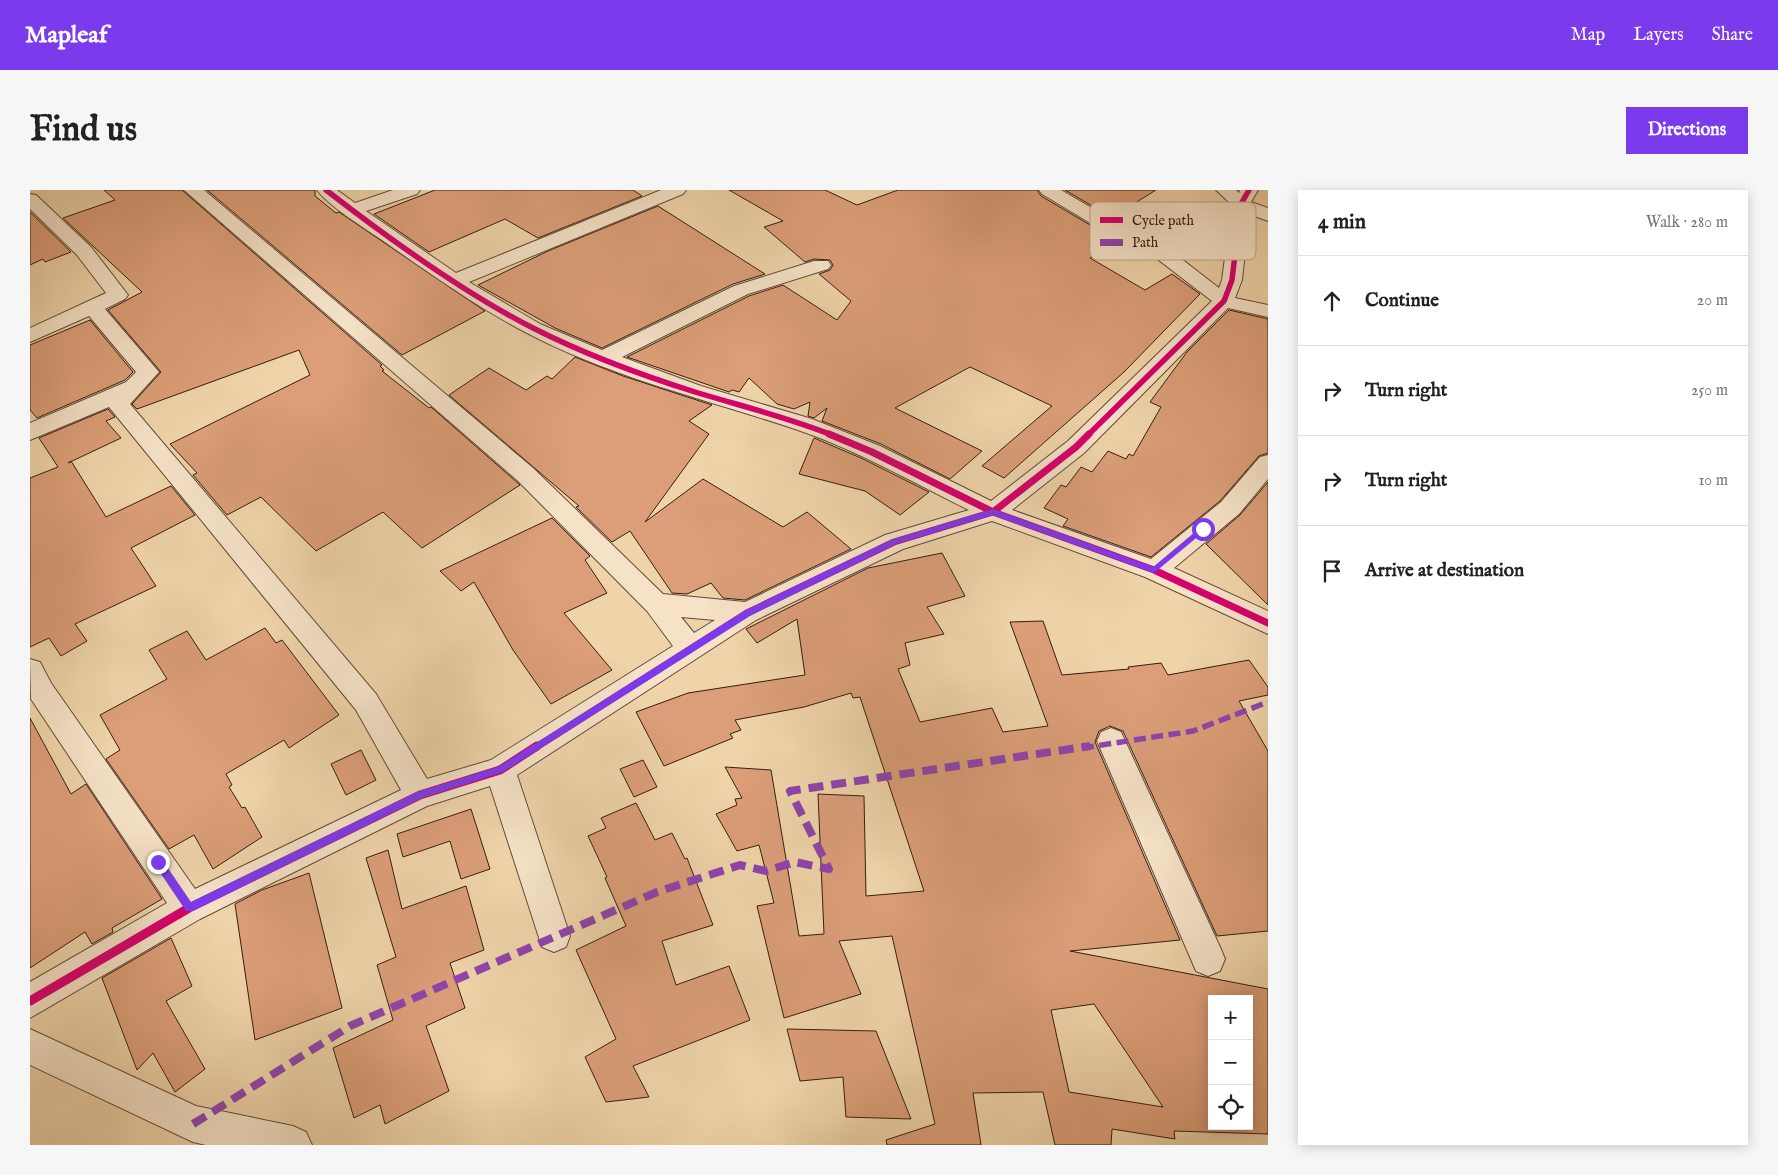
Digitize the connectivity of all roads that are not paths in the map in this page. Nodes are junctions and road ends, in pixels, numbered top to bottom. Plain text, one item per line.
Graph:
1 (42, 190) edge
2 (193, 190) edge
3 (326, 190) edge
4 (411, 190) edge
5 (677, 190) edge
6 (1048, 190) edge
7 (1238, 195) edge
8 (30, 198) edge
9 (1248, 202) edge
10 (1256, 207) edge
11 (352, 210) junction
12 (1090, 215) edge
13 (1268, 215) edge
14 (1171, 260) edge
15 (1233, 260) edge
16 (821, 265) dead end
17 (454, 281) junction
18 (1224, 301) junction
19 (92, 307) junction
20 (1268, 311) edge
21 (30, 336) edge
22 (602, 358) junction
23 (134, 387) junction
24 (30, 432) edge
25 (1268, 462) edge
26 (993, 512) junction
27 (1154, 570) junction
28 (656, 604) junction
29 (747, 613) junction
30 (1268, 623) edge
31 (690, 648) junction
32 (30, 670) edge
33 (1111, 742) dead end
34 (500, 770) junction
35 (420, 795) junction
36 (189, 908) junction
37 (554, 936) dead end
38 (1208, 959) dead end
39 (30, 1001) edge
40 (30, 1047) edge
41 (293, 1145) edge

1 - 8 street
2 - 28 street
3 - 11 street
4 - 11 street
5 - 17 street
6 - 12 street
7 - 9 street
8 - 19 street
10 - 13 street
11 - 17 street
14 - 18 street
15 - 18 street
16 - 22 street
17 - 22 street
18 - 20 street
18 - 26 street
19 - 21 street
19 - 23 street
22 - 26 street
23 - 24 street
23 - 35 street
25 - 27 street
26 - 27 street
26 - 29 street
27 - 30 street
28 - 29 street
28 - 31 street
29 - 31 street
31 - 34 street
32 - 36 street
33 - 38 street
34 - 35 street
34 - 37 street
35 - 36 street
36 - 39 street
40 - 41 street

